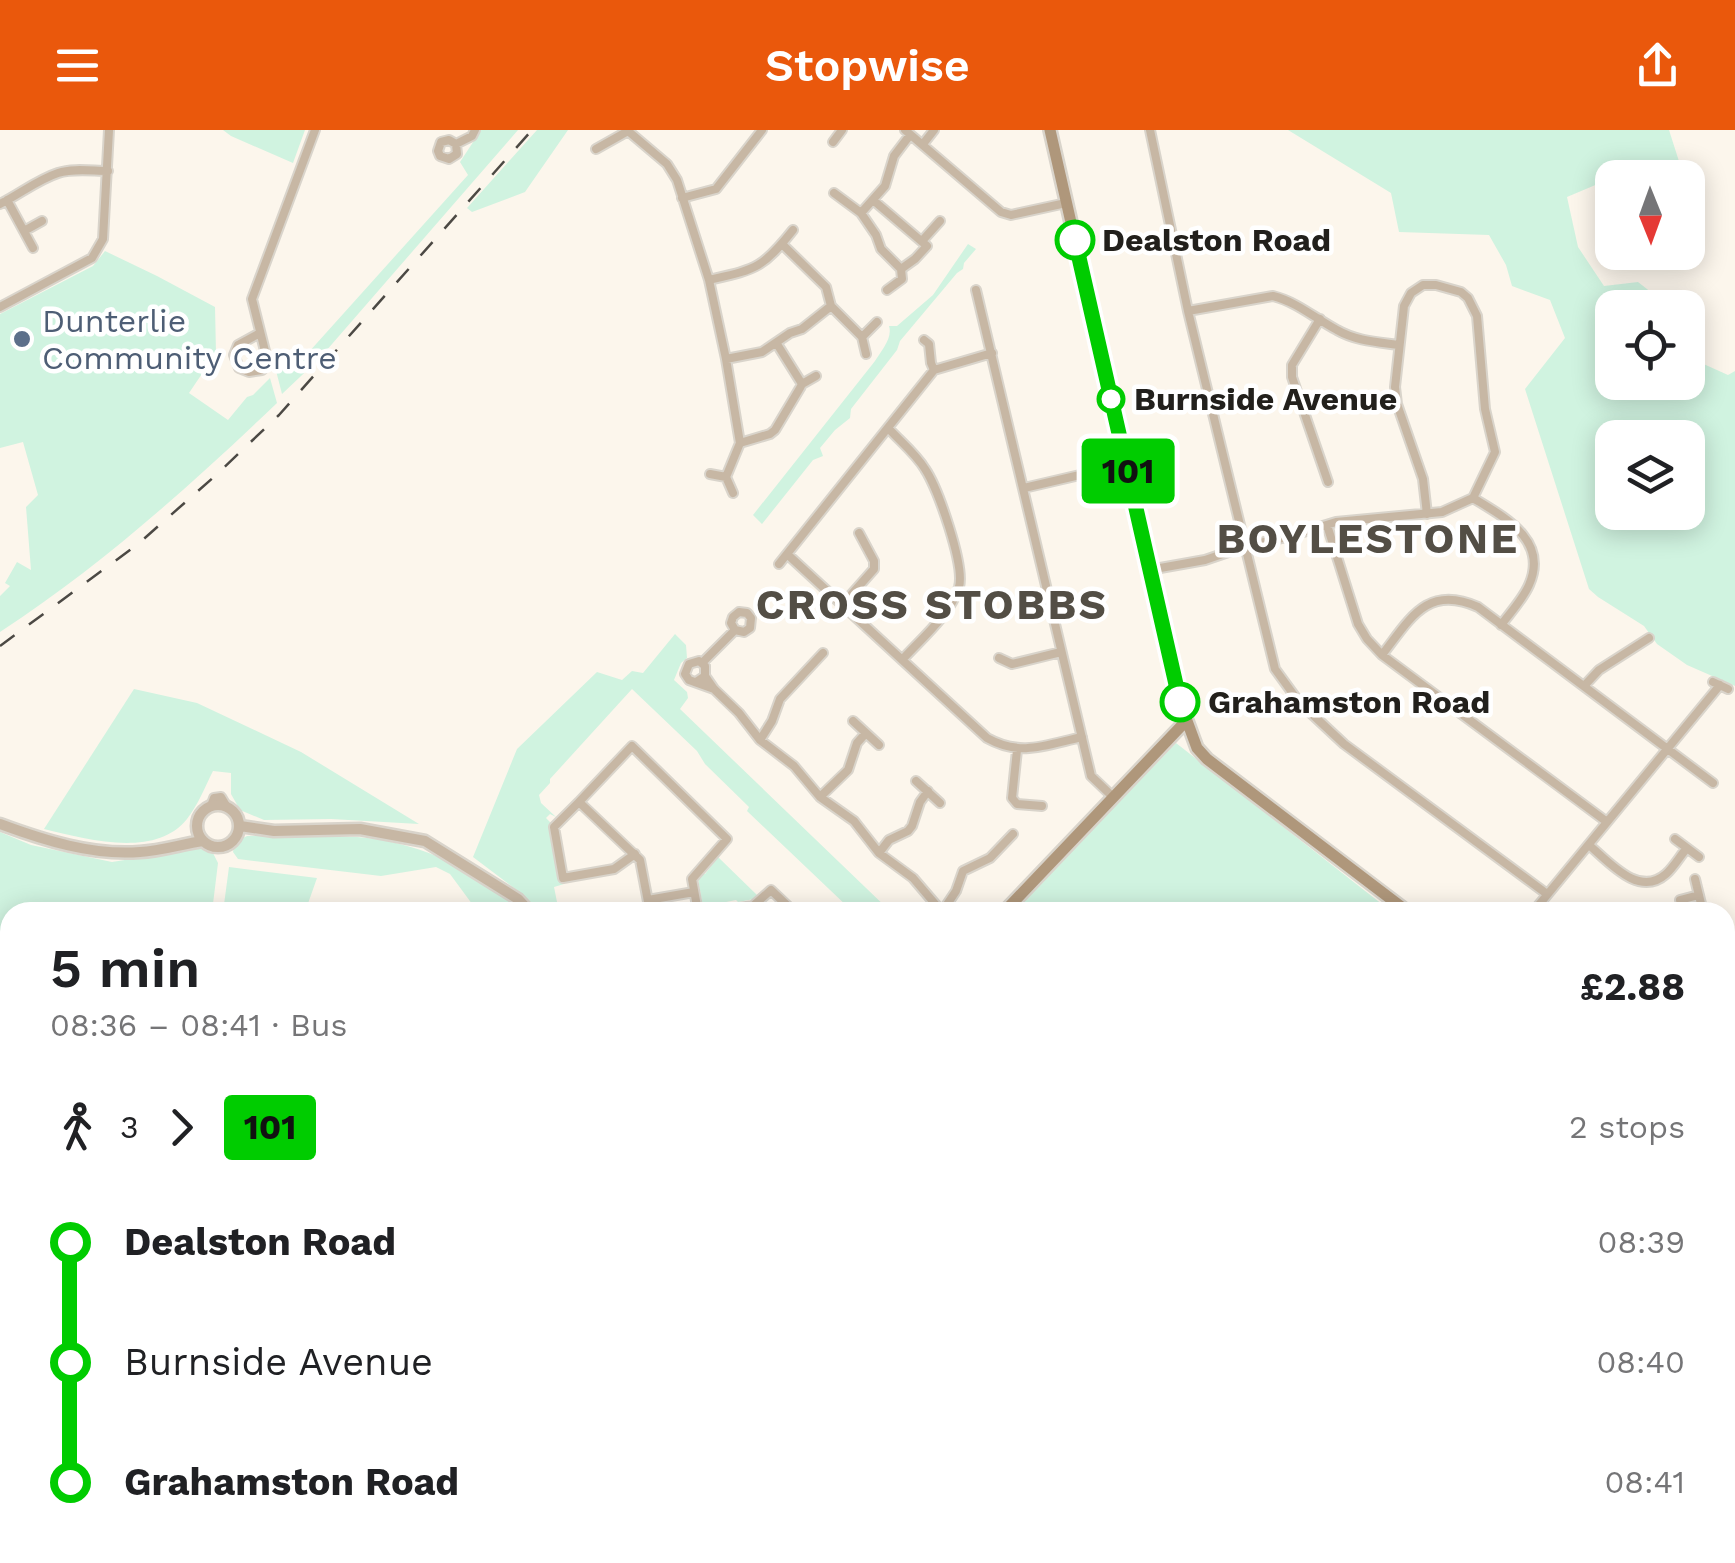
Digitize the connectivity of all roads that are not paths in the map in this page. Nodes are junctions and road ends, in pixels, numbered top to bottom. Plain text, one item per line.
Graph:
1 (110, 130) edge
2 (316, 130) edge
3 (475, 130) edge
4 (762, 130) edge
5 (842, 130) edge
6 (934, 130) edge
7 (1050, 130) edge
8 (1150, 130) edge
9 (628, 131) edge
10 (908, 132) edge
11 (833, 142) dead end
12 (456, 144) dead end
13 (923, 144) junction
14 (596, 149) dead end
15 (108, 172) junction
16 (834, 194) dead end
17 (682, 198) junction
18 (872, 200) junction
19 (4, 202) edge
20 (1066, 203) junction
21 (862, 213) junction
22 (42, 221) dead end
23 (940, 221) dead end
24 (793, 230) dead end
25 (24, 231) junction
26 (922, 241) junction
27 (782, 244) junction
28 (32, 248) dead end
29 (900, 269) junction
30 (709, 280) junction
31 (887, 290) dead end
32 (976, 290) dead end
33 (832, 306) junction
34 (0, 308) edge
35 (1188, 310) junction
36 (1320, 320) junction
37 (877, 322) dead end
38 (260, 333) junction
39 (862, 338) junction
40 (924, 340) dead end
41 (777, 344) junction
42 (1398, 345) junction
43 (992, 353) junction
44 (866, 354) dead end
45 (726, 360) junction
46 (934, 370) junction
47 (816, 376) dead end
48 (802, 384) junction
49 (889, 429) junction
50 (740, 444) junction
51 (1126, 464) junction
52 (710, 474) dead end
53 (726, 477) junction
54 (1328, 482) dead end
55 (1024, 488) junction
56 (732, 494) dead end
57 (1473, 498) junction
58 (1427, 514) junction
59 (1326, 525) junction
60 (860, 533) dead end
61 (1246, 546) junction
62 (787, 554) junction
63 (780, 564) dead end
64 (1149, 570) junction
65 (842, 604) junction
66 (1501, 626) junction
67 (735, 630) dead end
68 (1645, 644) dead end
69 (1062, 652) junction
70 (823, 653) dead end
71 (1382, 654) junction
72 (1000, 658) dead end
73 (902, 660) junction
74 (702, 663) junction
75 (808, 668) junction
76 (705, 676) junction
77 (820, 678) dead end
78 (689, 682) junction
79 (1720, 685) dead end
80 (1584, 686) junction
81 (714, 689) junction
82 (853, 721) dead end
83 (1186, 722) junction
84 (866, 733) junction
85 (1082, 737) junction
86 (760, 740) junction
87 (879, 745) dead end
88 (1667, 748) junction
89 (1017, 750) junction
90 (1700, 773) junction
91 (916, 780) dead end
92 (1713, 783) dead end
93 (1692, 785) dead end
94 (928, 791) junction
95 (820, 797) junction
96 (1113, 797) junction
97 (579, 802) junction
98 (940, 802) dead end
99 (1042, 806) dead end
100 (1607, 822) junction
101 (0, 824) edge
102 (240, 826) junction
103 (1014, 834) dead end
104 (1675, 839) dead end
105 (203, 840) junction
106 (990, 840) dead end
107 (1589, 846) junction
108 (1687, 848) junction
109 (1000, 849) junction
110 (879, 853) junction
111 (635, 854) junction
112 (1698, 856) dead end
113 (1695, 880) dead end
114 (694, 892) junction
115 (1547, 894) junction
116 (1699, 895) junction
117 (648, 900) joint
118 (1680, 900) dead end
119 (521, 902) edge
120 (696, 902) edge
121 (758, 902) edge
122 (784, 902) edge
123 (933, 902) edge
124 (949, 902) edge
125 (1013, 902) edge
126 (1395, 902) edge
127 (1540, 902) edge
128 (1701, 902) edge

1 - 15 street
2 - 38 street
3 - 12 street
4 - 17 street
5 - 11 street
6 - 13 street
7 - 20 main road
8 - 35 street
9 - 14 street
9 - 17 street
10 - 13 street
10 - 18 street
13 - 20 street
15 - 19 street
15 - 34 street
16 - 21 street
17 - 30 street
18 - 21 street
18 - 26 street
19 - 25 street
20 - 51 main road
21 - 29 street
22 - 25 street
23 - 26 street
24 - 27 street
25 - 28 street
26 - 29 street
27 - 30 street
27 - 33 street
29 - 31 street
30 - 45 street
32 - 43 street
33 - 39 street
33 - 41 street
35 - 36 street
35 - 61 street
36 - 42 street
36 - 54 street
37 - 39 street
38 - 38 street
39 - 44 street
40 - 46 street
41 - 45 street
41 - 48 street
42 - 57 street
42 - 58 street
43 - 46 street
43 - 55 street
45 - 50 street
46 - 49 street
47 - 48 street
48 - 50 street
49 - 62 street
49 - 73 street
50 - 53 street
51 - 55 street
51 - 64 main road
52 - 53 street
53 - 56 street
55 - 69 street
57 - 58 street
57 - 66 street
58 - 59 street
59 - 61 street
59 - 71 street
60 - 65 street
61 - 64 street
61 - 115 street
62 - 63 street
62 - 65 street
64 - 83 main road
65 - 73 street
66 - 71 street
66 - 80 street
67 - 74 street
68 - 80 street
69 - 72 street
69 - 85 street
70 - 75 street
71 - 100 street
73 - 89 street
74 - 76 street
74 - 78 street
75 - 77 street
75 - 86 street
76 - 78 street
76 - 81 street
78 - 81 street
79 - 88 street
80 - 88 street
81 - 86 street
82 - 84 street
83 - 96 main road
83 - 126 main road
84 - 87 street
84 - 95 street
85 - 89 street
85 - 96 street
86 - 95 street
88 - 90 street
88 - 100 street
89 - 99 street
90 - 92 street
90 - 93 street
91 - 94 street
94 - 98 street
94 - 110 street
95 - 110 street
96 - 125 main road
97 - 111 street
97 - 111 street
97 - 114 street
100 - 107 street
101 - 105 street
102 - 105 street
102 - 105 street
102 - 119 street
103 - 109 street
104 - 108 street
106 - 109 street
107 - 108 street
107 - 115 street
108 - 112 street
109 - 124 street
110 - 123 street
111 - 117 street
113 - 116 street
114 - 117 street
114 - 120 street
115 - 127 street
116 - 118 street
116 - 128 street
121 - 122 street

